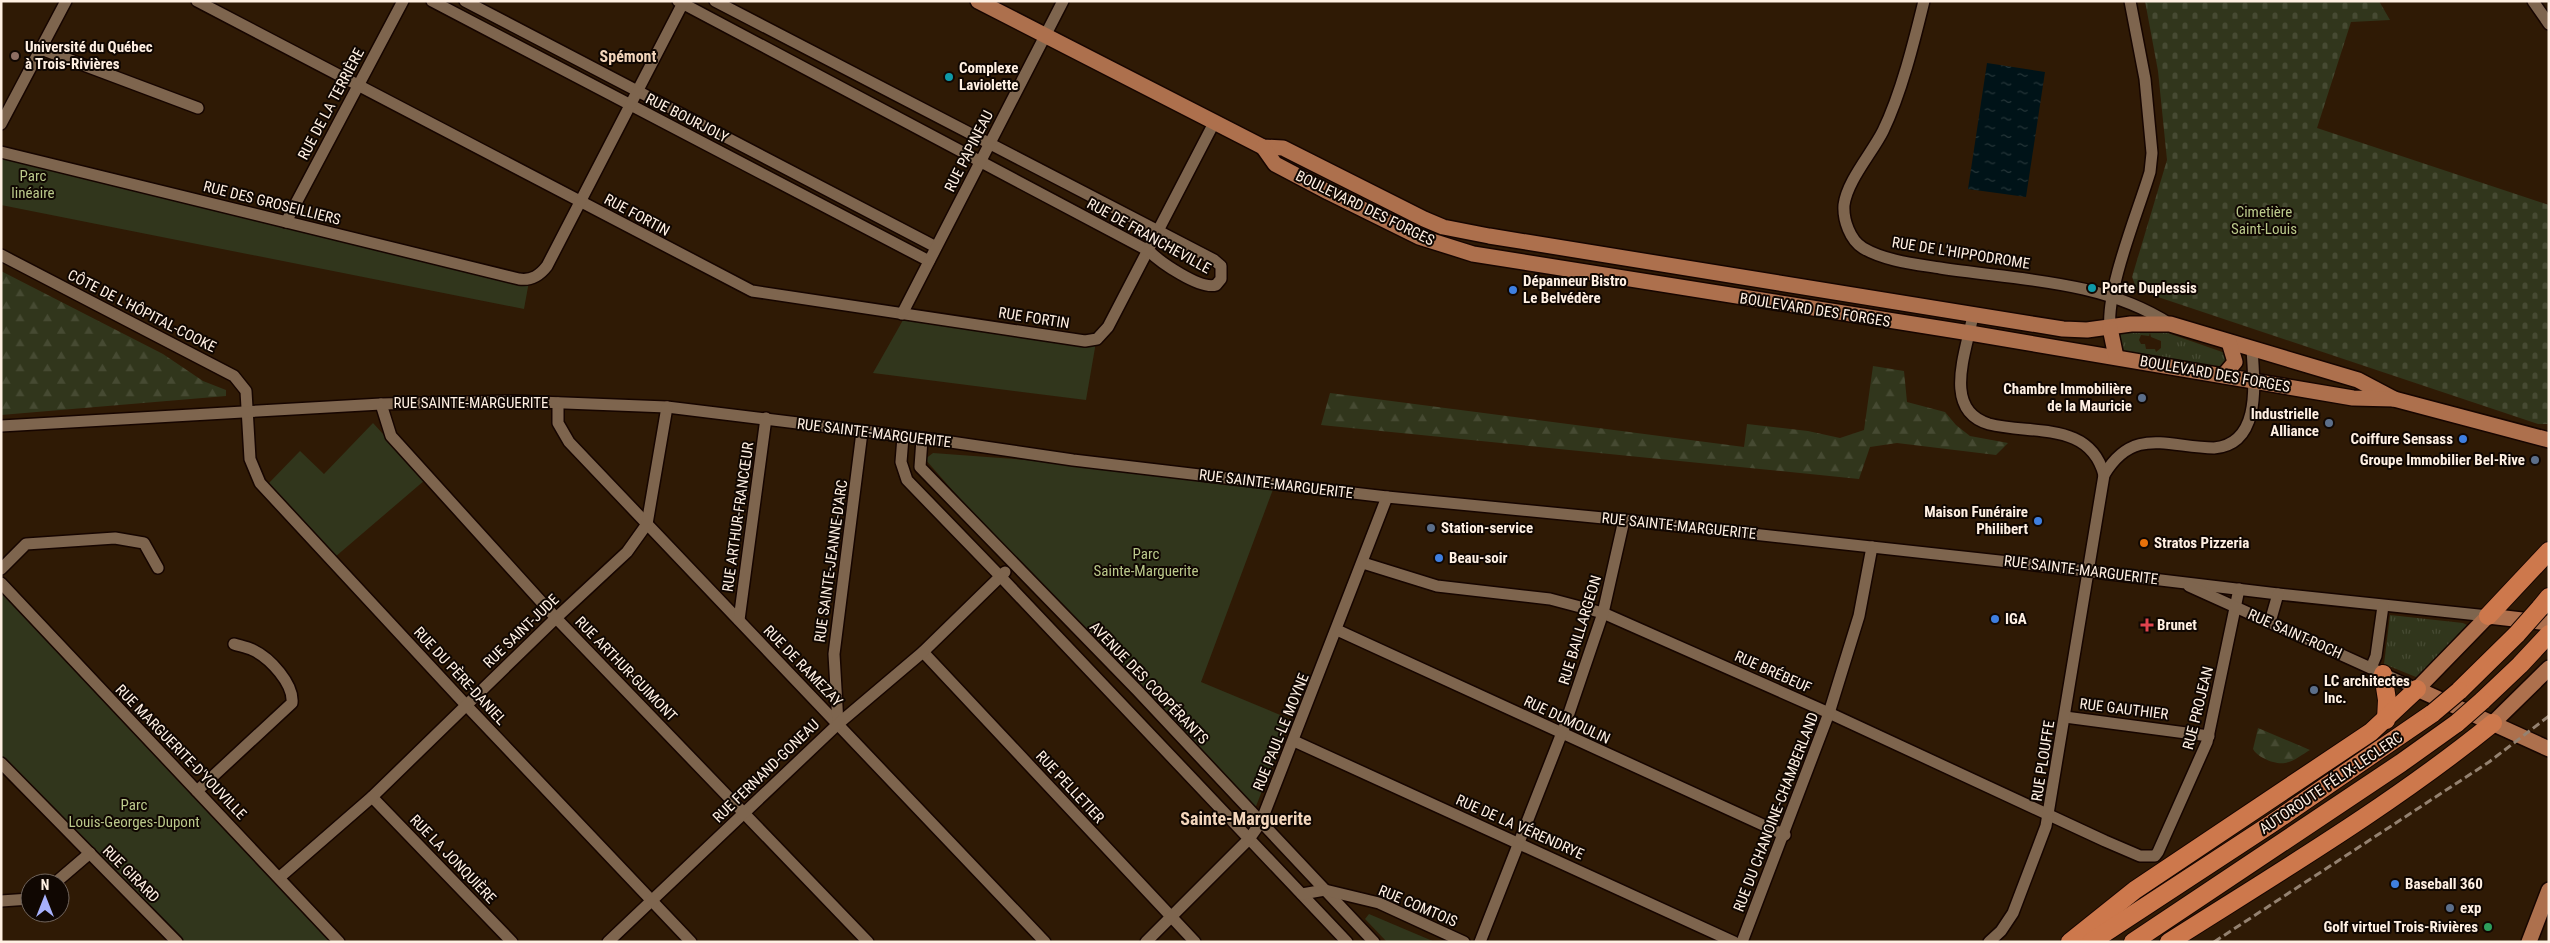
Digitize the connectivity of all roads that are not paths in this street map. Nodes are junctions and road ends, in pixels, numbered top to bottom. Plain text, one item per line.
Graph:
1 (66, 1) edge
2 (197, 1) edge
3 (403, 1) edge
4 (432, 1) edge
5 (465, 1) edge
6 (715, 1) edge
7 (978, 1) edge
8 (1063, 1) edge
9 (1924, 1) edge
10 (2130, 1) edge
11 (2533, 1) edge
12 (682, 2) edge
13 (2549, 24) edge
14 (1046, 35) junction
15 (41, 49) junction
16 (358, 85) junction
17 (638, 92) junction
18 (631, 105) junction
19 (198, 108) dead end
20 (1215, 121) junction
21 (1, 124) edge
22 (989, 145) junction
23 (1264, 147) junction
24 (1, 152) edge
25 (980, 162) junction
26 (582, 203) junction
27 (286, 222) junction
28 (1158, 233) junction
29 (1477, 234) junction
30 (936, 247) junction
31 (1149, 251) junction
32 (1473, 254) junction
33 (1, 255) edge
34 (929, 261) junction
35 (1660, 263) junction
36 (1656, 284) junction
37 (2113, 298) junction
38 (902, 314) junction
39 (1973, 315) junction
40 (2170, 324) junction
41 (2110, 328) junction
42 (1970, 333) junction
43 (2230, 342) junction
44 (2252, 349) junction
45 (2116, 357) junction
46 (2224, 375) junction
47 (2254, 380) junction
48 (2394, 399) junction
49 (558, 402) junction
50 (381, 404) junction
51 (667, 406) junction
52 (247, 411) junction
53 (766, 418) junction
54 (1, 426) edge
55 (862, 432) junction
56 (903, 437) junction
57 (922, 439) junction
58 (2549, 440) edge
59 (2104, 475) junction
60 (1387, 497) junction
61 (1624, 520) junction
62 (647, 524) junction
63 (1872, 546) junction
64 (2549, 551) edge
65 (1362, 563) junction
66 (1014, 564) junction
67 (158, 568) dead end
68 (1, 569) edge
69 (2090, 571) junction
70 (1000, 576) junction
71 (2178, 582) junction
72 (1, 583) edge
73 (2239, 589) junction
74 (2278, 594) junction
75 (2383, 606) junction
76 (2236, 608) junction
77 (2546, 610) edge
78 (1603, 613) junction
79 (2488, 616) junction
80 (556, 618) junction
81 (739, 620) junction
82 (2270, 622) junction
83 (1338, 630) junction
84 (2549, 634) edge
85 (234, 644) dead end
86 (923, 652) junction
87 (2549, 668) edge
88 (2377, 671) junction
89 (2417, 689) junction
90 (1137, 690) junction
91 (466, 705) junction
92 (1122, 705) junction
93 (1829, 713) junction
94 (2065, 717) junction
95 (2386, 720) junction
96 (2493, 723) junction
97 (838, 724) junction
98 (1562, 735) junction
99 (2209, 736) junction
100 (1294, 741) junction
101 (2549, 748) edge
102 (1, 763) edge
103 (197, 791) junction
104 (372, 798) junction
105 (744, 813) junction
106 (2049, 815) junction
107 (1261, 822) junction
108 (1785, 835) junction
109 (1249, 839) junction
110 (1520, 843) junction
111 (90, 854) junction
112 (2155, 856) joint
113 (67, 873) edge
114 (280, 877) junction
115 (1325, 890) junction
116 (1302, 894) junction
117 (2548, 894) edge
118 (20, 900) edge
119 (651, 900) junction
120 (1, 901) edge
121 (1172, 917) junction
122 (177, 942) edge
123 (339, 942) edge
124 (512, 942) edge
125 (608, 942) edge
126 (691, 942) edge
127 (868, 942) edge
128 (1045, 942) edge
129 (1146, 942) edge
130 (1195, 942) edge
131 (1347, 942) edge
132 (1374, 942) edge
133 (1464, 942) edge
134 (1480, 942) edge
135 (1734, 942) edge
136 (1742, 942) edge
137 (1990, 942) edge
138 (2070, 942) edge
139 (2091, 942) edge
140 (2133, 942) edge
141 (2169, 942) edge
142 (2529, 942) edge

1 - 15 street
2 - 16 street, RUE FORTIN
3 - 16 street, RUE DE LA TERRIÈRE
4 - 18 street, RUE BOURJOLY
5 - 17 street, RUE BOURJOLY
6 - 22 street, RUE DE FRANCHEVILLE
7 - 14 main road, BOULEVARD DES FORGES
8 - 14 street, RUE PAPINEAU
9 - 37 street, RUE DE L'HIPPODROME
10 - 37 street
11 - 13 street
12 - 17 street
12 - 25 street, RUE DE FRANCHEVILLE
14 - 20 main road, BOULEVARD DES FORGES
14 - 22 street, RUE PAPINEAU
15 - 19 street
15 - 21 street
16 - 26 street, RUE FORTIN
16 - 27 street, RUE DE LA TERRIÈRE
17 - 18 street
17 - 30 street, RUE BOURJOLY
18 - 26 street
18 - 34 street, RUE BOURJOLY
20 - 23 main road, BOULEVARD DES FORGES
20 - 28 street
22 - 25 street, RUE PAPINEAU
22 - 28 street, RUE DE FRANCHEVILLE
23 - 29 main road, BOULEVARD DES FORGES
23 - 32 main road, BOULEVARD DES FORGES
24 - 27 street, RUE DES GROSEILLIERS
25 - 30 street, RUE PAPINEAU
25 - 31 street, RUE DE FRANCHEVILLE
26 - 27 street, RUE DES GROSEILLIERS
26 - 38 street, RUE FORTIN
28 - 31 street
28 - 31 street, RUE DE FRANCHEVILLE
29 - 32 main road
29 - 35 main road, BOULEVARD DES FORGES
30 - 34 street, RUE PAPINEAU
31 - 38 street, RUE FORTIN
32 - 36 main road, BOULEVARD DES FORGES
33 - 52 street, CÔTE DE L'HÔPITAL-COOKE
34 - 38 street, RUE PAPINEAU
35 - 36 main road
35 - 39 main road, BOULEVARD DES FORGES
36 - 42 main road, BOULEVARD DES FORGES
37 - 40 street, RUE DE L'HIPPODROME
37 - 41 street
39 - 41 main road, BOULEVARD DES FORGES
39 - 42 street
40 - 41 main road, BOULEVARD DES FORGES
40 - 43 main road, BOULEVARD DES FORGES
41 - 45 main road
42 - 45 main road, BOULEVARD DES FORGES
42 - 59 street
43 - 44 main road, BOULEVARD DES FORGES
43 - 46 main road
44 - 47 street
44 - 48 main road, BOULEVARD DES FORGES
45 - 46 main road, BOULEVARD DES FORGES
46 - 47 main road, BOULEVARD DES FORGES
47 - 48 main road, BOULEVARD DES FORGES
47 - 59 street
48 - 58 main road, BOULEVARD DES FORGES
49 - 50 street, RUE SAINTE-MARGUERITE
49 - 51 street, RUE SAINTE-MARGUERITE
49 - 62 street, RUE DE RAMEZAY
50 - 52 street, RUE SAINTE-MARGUERITE
50 - 80 street, RUE ARTHUR-GUIMONT
51 - 53 street, RUE SAINTE-MARGUERITE
51 - 62 street, RUE SAINT-JUDE
52 - 54 street, RUE SAINTE-MARGUERITE
52 - 91 street, RUE DU PÈRE-DANIEL
53 - 55 street, RUE SAINTE-MARGUERITE
53 - 81 street, RUE ARTHUR-FRANCŒUR
55 - 56 street, RUE SAINTE-MARGUERITE
55 - 97 street, RUE SAINTE-JEANNE-D'ARC
56 - 57 street, RUE SAINTE-MARGUERITE
56 - 70 street
57 - 60 street, RUE SAINTE-MARGUERITE
57 - 66 street, AVENUE DES COOPÉRANTS
59 - 69 street, RUE PLOUFFE
60 - 61 street, RUE SAINTE-MARGUERITE
60 - 65 street, RUE PAUL-LE MOYNE
61 - 63 street, RUE SAINTE-MARGUERITE
61 - 78 street, RUE BAILLARGEON
62 - 80 street, RUE SAINT-JUDE
62 - 81 street, RUE DE RAMEZAY
63 - 69 street, RUE SAINTE-MARGUERITE
63 - 93 street, RUE DU CHANOINE-CHAMBERLAND
64 - 79 highway
65 - 78 street, RUE BRÉBEUF
65 - 83 street, RUE PAUL-LE MOYNE
66 - 70 street, RUE FERNAND-GONEAU
66 - 90 street, AVENUE DES COOPÉRANTS
67 - 68 street
69 - 71 street, RUE SAINTE-MARGUERITE
69 - 94 street, RUE PLOUFFE
70 - 86 street, RUE FERNAND-GONEAU
70 - 92 street
71 - 73 street, RUE SAINTE-MARGUERITE
71 - 76 street, RUE SAINT-ROCH
72 - 103 street, RUE MARGUERITE-D'YOUVILLE
73 - 74 street, RUE SAINTE-MARGUERITE
73 - 76 street, RUE PROJEAN
74 - 75 street, RUE SAINTE-MARGUERITE
74 - 82 street
75 - 79 street, RUE SAINTE-MARGUERITE
75 - 88 street
76 - 82 street, RUE SAINT-ROCH
76 - 99 street, RUE PROJEAN
77 - 79 main road, RUE SAINTE-MARGUERITE
77 - 139 highway, AUTOROUTE FÉLIX-LECLERC, bridge
78 - 93 street, RUE BRÉBEUF
78 - 98 street, RUE BAILLARGEON
79 - 89 main road
80 - 91 street, RUE SAINT-JUDE
80 - 105 street, RUE ARTHUR-GUIMONT
81 - 97 street, RUE DE RAMEZAY
82 - 88 street, RUE SAINT-ROCH
83 - 98 street, RUE DUMOULIN
83 - 100 street, RUE PAUL-LE MOYNE
84 - 140 highway, AUTOROUTE FÉLIX-LECLERC, bridge
85 - 103 street
86 - 97 street, RUE FERNAND-GONEAU
86 - 121 street, RUE PELLETIER
87 - 96 main road
88 - 89 street, RUE SAINT-ROCH
88 - 95 highway
89 - 95 highway
89 - 96 main road, RUE SAINT-ROCH
90 - 92 street
90 - 107 street, AVENUE DES COOPÉRANTS
91 - 104 street, RUE SAINT-JUDE
91 - 119 street, RUE DU PÈRE-DANIEL
92 - 109 street
93 - 106 street, RUE BRÉBEUF
93 - 108 street, RUE DU CHANOINE-CHAMBERLAND
94 - 99 street, RUE GAUTHIER
94 - 106 street, RUE PLOUFFE
95 - 138 highway
96 - 101 main road, RUE SAINT-ROCH
96 - 141 highway
97 - 105 street, RUE FERNAND-GONEAU
97 - 128 street, RUE DE RAMEZAY
98 - 108 street, RUE DUMOULIN
98 - 110 street, RUE BAILLARGEON
99 - 112 street, RUE PROJEAN
100 - 107 street, RUE PAUL-LE MOYNE
100 - 110 street, RUE DE LA VÉRENDRYE
102 - 111 street, RUE GIRARD
103 - 114 street, RUE MARGUERITE-D'YOUVILLE
104 - 114 street, RUE SAINT-JUDE
104 - 124 street, RUE LA JONQUIÈRE
105 - 119 street, RUE FERNAND-GONEAU
105 - 127 street, RUE ARTHUR-GUIMONT
106 - 112 street, RUE BRÉBEUF
106 - 137 street, RUE PLOUFFE
107 - 109 street, RUE PAUL-LE MOYNE
107 - 115 street, AVENUE DES COOPÉRANTS
108 - 136 street, RUE DU CHANOINE-CHAMBERLAND
109 - 116 street
109 - 121 street, RUE PAUL-LE MOYNE
110 - 134 street, RUE BAILLARGEON
110 - 135 street, RUE DE LA VÉRENDRYE
111 - 113 street
111 - 122 street, RUE GIRARD
114 - 123 street, RUE MARGUERITE-D'YOUVILLE
115 - 116 street, RUE COMTOIS
115 - 132 street, AVENUE DES COOPÉRANTS
115 - 133 street, RUE COMTOIS
116 - 131 street
117 - 142 main road
118 - 120 street
119 - 125 street, RUE FERNAND-GONEAU
119 - 126 street, RUE DU PÈRE-DANIEL
121 - 129 street, RUE PAUL-LE MOYNE
121 - 130 street, RUE PELLETIER

